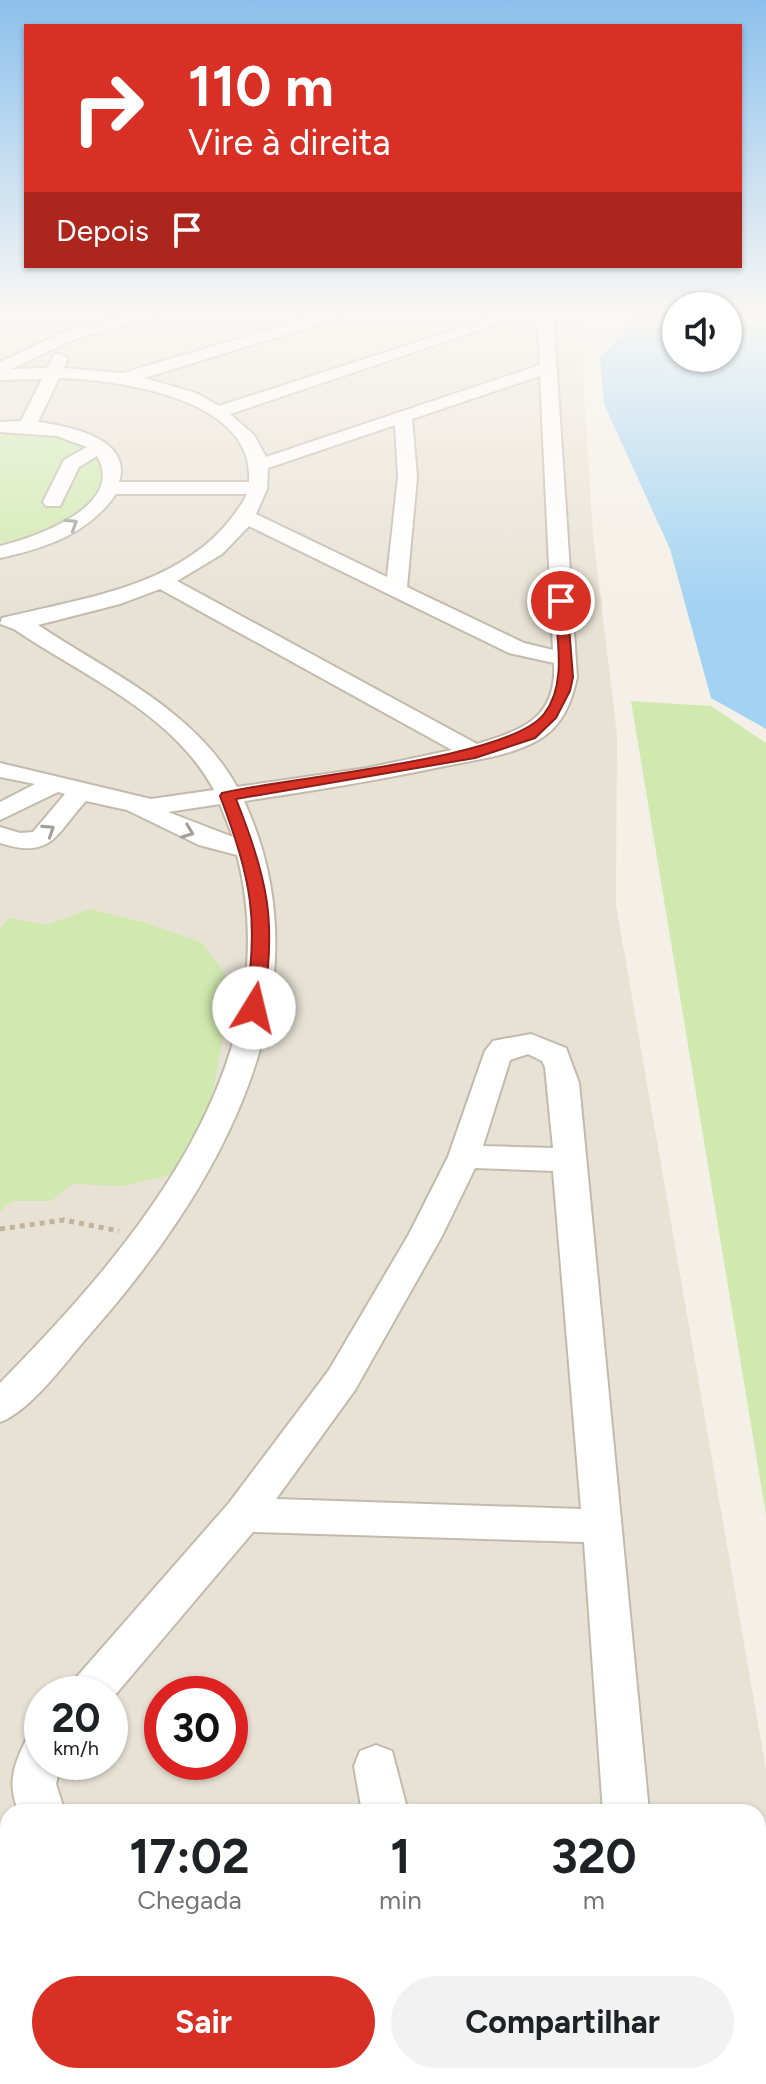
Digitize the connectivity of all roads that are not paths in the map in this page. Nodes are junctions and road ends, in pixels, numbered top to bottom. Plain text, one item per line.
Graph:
1 (35, 410) edge
2 (214, 410) edge
3 (223, 410) edge
4 (419, 410) edge
5 (549, 410) edge
6 (218, 412) junction
7 (402, 416) junction
8 (28, 425) junction
9 (0, 427) edge
10 (98, 448) junction
11 (259, 465) junction
12 (109, 488) junction
13 (258, 488) junction
14 (53, 502) dead end
15 (244, 516) junction
16 (0, 552) edge
17 (161, 581) junction
18 (396, 590) junction
19 (10, 623) edge
20 (564, 659) junction
21 (475, 753) junction
22 (0, 770) edge
23 (56, 783) junction
24 (81, 791) junction
25 (228, 796) junction
26 (130, 804) junction
27 (0, 812) edge
28 (0, 835) edge
29 (250, 850) junction
30 (464, 1157) junction
31 (567, 1160) junction
32 (0, 1407) edge
33 (243, 1515) junction
34 (604, 1526) junction
35 (104, 1676) edge
36 (376, 1766) dead end
37 (32, 1780) edge
38 (39, 1804) edge
39 (383, 1804) edge
40 (625, 1804) edge

1 - 8 street
2 - 6 street
3 - 6 street
4 - 7 street
5 - 20 street
6 - 11 street
7 - 11 street
7 - 18 street
8 - 9 street
8 - 10 street
10 - 12 street
10 - 14 street
11 - 13 street
12 - 13 street
16 -> 12 street
13 - 15 street
15 - 17 street
15 - 18 street
17 - 19 street
17 - 21 street
18 - 20 street
19 - 25 street
20 - 21 street
21 - 25 street
22 - 23 street
23 - 24 street
23 - 27 street
24 - 26 street
28 -> 24 street
25 - 26 street
25 - 29 street
26 -> 29 street
29 - 32 street
30 - 31 street
30 - 31 street
30 - 33 street
31 - 34 street
33 - 34 street
33 - 35 street
34 - 40 street
36 - 39 street
37 - 38 street

